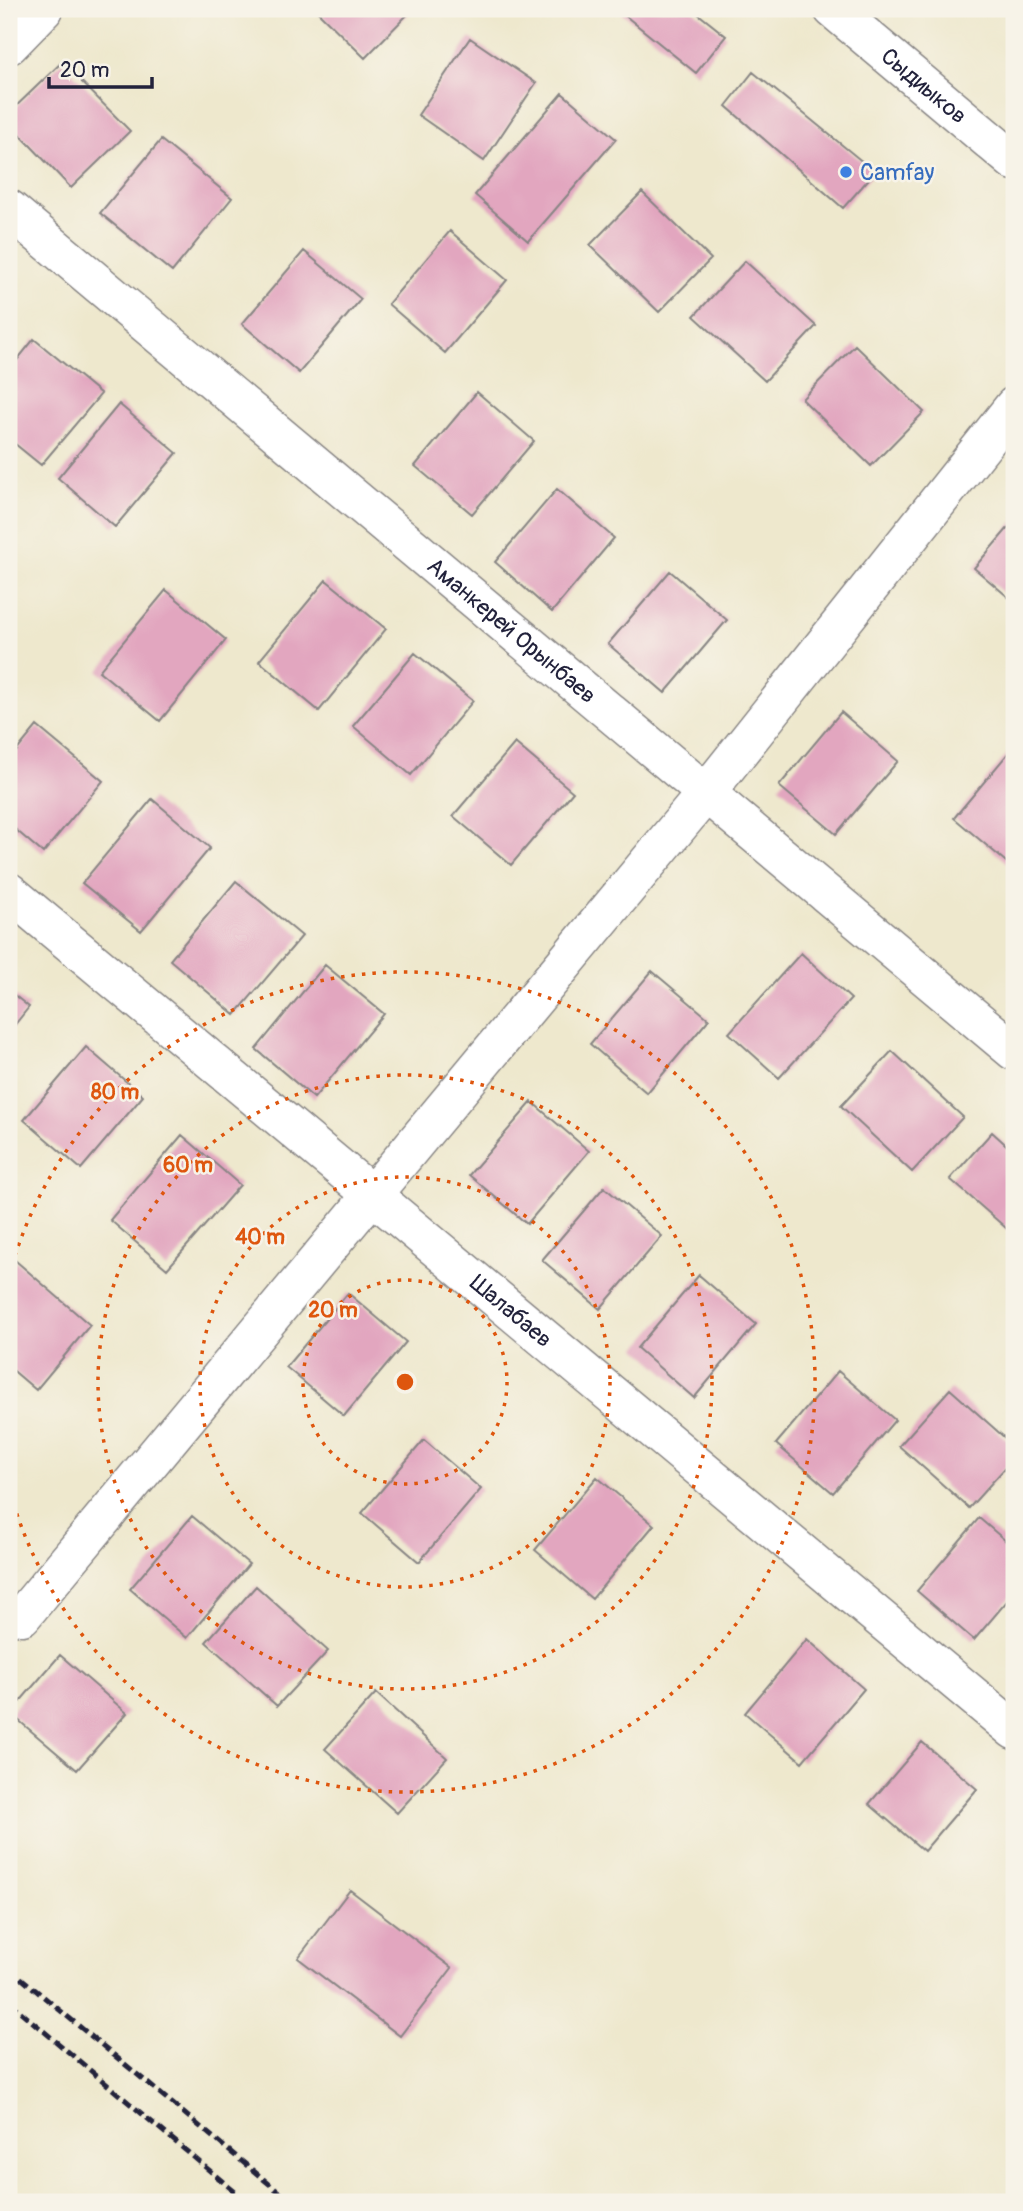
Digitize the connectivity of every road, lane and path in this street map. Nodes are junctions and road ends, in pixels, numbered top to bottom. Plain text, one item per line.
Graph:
1 (44, 9) edge
2 (833, 9) edge
3 (9, 45) edge
4 (1014, 161) edge
5 (9, 209) edge
6 (1014, 406) edge
7 (706, 793) junction
8 (9, 892) edge
9 (1014, 1051) edge
10 (374, 1195) junction
11 (22, 1616) dead end
12 (1014, 1730) edge

1 - 3 street
2 - 4 street, Сыдиыков
5 - 7 street, Аманкерей Орынбаев
6 - 7 street
7 - 9 street, Аманкерей Орынбаев
7 - 10 street
8 - 10 street, Шалабаев
10 - 11 street
10 - 12 street, Шалабаев

